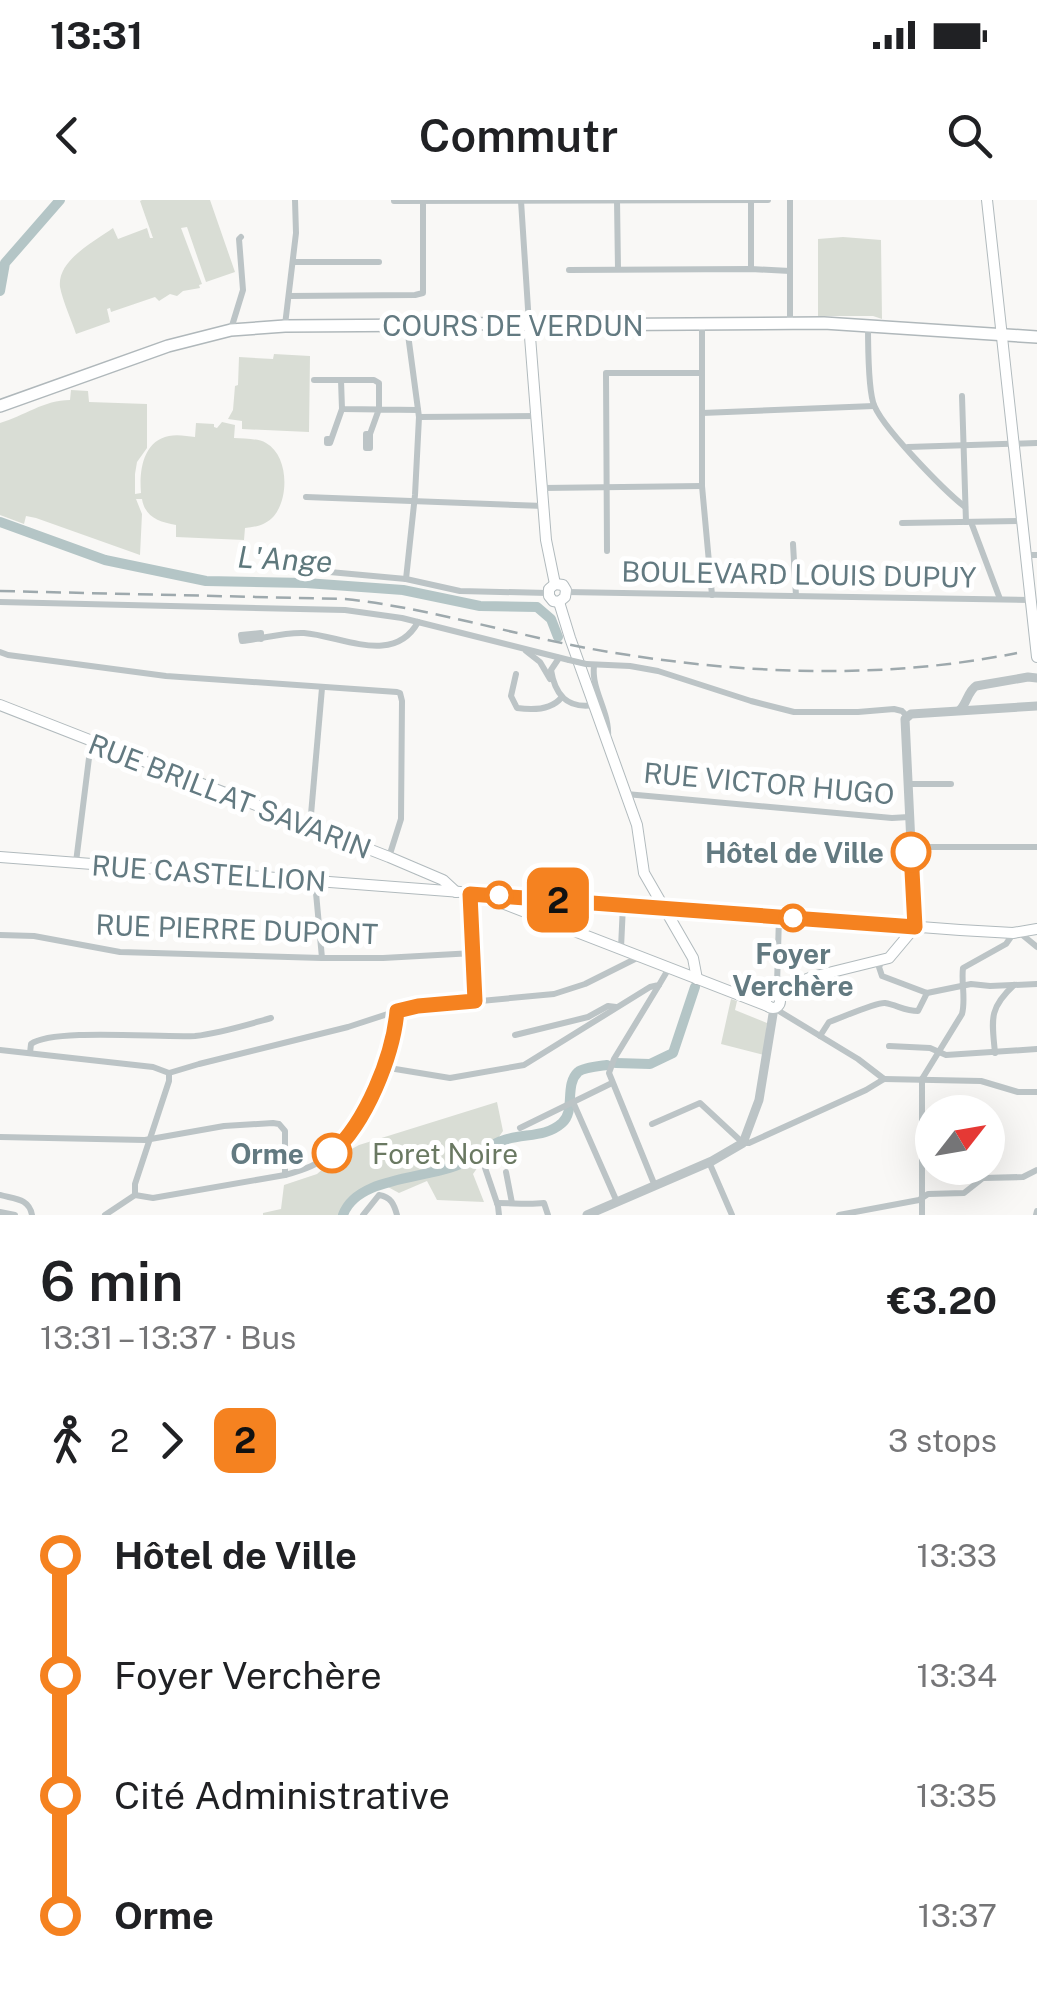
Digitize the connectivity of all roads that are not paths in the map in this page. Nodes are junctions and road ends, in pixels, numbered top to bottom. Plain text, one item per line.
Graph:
1 (295, 200) edge
2 (424, 200) edge
3 (521, 200) edge
4 (543, 200) edge
5 (617, 200) edge
6 (637, 200) edge
7 (751, 200) edge
8 (768, 200) edge
9 (790, 200) edge
10 (987, 200) edge
11 (394, 201) edge
12 (241, 237) dead end
13 (294, 262) junction
14 (379, 262) dead end
15 (751, 268) junction
16 (569, 270) dead end
17 (618, 270) junction
18 (790, 271) junction
19 (289, 296) junction
20 (790, 322) junction
21 (702, 323) junction
22 (529, 324) junction
23 (868, 324) junction
24 (285, 326) junction
25 (406, 326) junction
26 (231, 330) junction
27 (1002, 334) junction
28 (1037, 337) edge
29 (702, 373) junction
30 (314, 380) dead end
31 (341, 380) junction
32 (962, 396) dead end
33 (0, 406) edge
34 (874, 406) junction
35 (380, 408) junction
36 (342, 409) junction
37 (702, 413) junction
38 (419, 414) junction
39 (537, 416) junction
40 (370, 434) dead end
41 (330, 438) dead end
42 (964, 444) junction
43 (1014, 444) junction
44 (1037, 444) edge
45 (906, 447) junction
46 (702, 486) junction
47 (607, 487) junction
48 (542, 488) junction
49 (306, 497) dead end
50 (414, 502) junction
51 (544, 506) junction
52 (965, 506) junction
53 (1022, 521) junction
54 (968, 522) junction
55 (902, 523) dead end
56 (794, 544) dead end
57 (608, 550) dead end
58 (1032, 555) edge
59 (286, 568) dead end
60 (406, 578) junction
61 (551, 588) junction
62 (712, 595) junction
63 (796, 596) junction
64 (563, 597) junction
65 (1000, 599) junction
66 (1031, 600) junction
67 (0, 602) edge
68 (418, 622) junction
69 (262, 638) dead end
70 (521, 647) junction
71 (0, 652) edge
72 (556, 657) junction
73 (1037, 657) edge
74 (590, 665) junction
75 (516, 674) dead end
76 (548, 674) junction
77 (1037, 678) edge
78 (553, 684) junction
79 (322, 688) junction
80 (561, 698) junction
81 (594, 705) junction
82 (0, 706) edge
83 (1037, 706) edge
84 (958, 711) junction
85 (907, 716) junction
86 (608, 741) junction
87 (91, 742) junction
88 (908, 784) junction
89 (951, 784) dead end
90 (626, 794) junction
91 (909, 816) junction
92 (310, 828) junction
93 (911, 846) junction
94 (1037, 847) edge
95 (0, 857) edge
96 (389, 858) junction
97 (76, 863) junction
98 (315, 882) junction
99 (456, 892) junction
100 (474, 894) junction
101 (623, 905) junction
102 (663, 908) junction
103 (779, 916) junction
104 (915, 927) junction
105 (1037, 929) edge
106 (1016, 933) junction
107 (0, 935) edge
108 (1037, 947) edge
109 (621, 950) junction
110 (474, 954) junction
111 (639, 956) junction
112 (322, 958) junction
113 (883, 960) junction
114 (669, 968) junction
115 (697, 980) junction
116 (659, 984) junction
117 (1014, 984) junction
118 (1037, 984) edge
119 (962, 986) junction
120 (777, 991) junction
121 (927, 994) junction
122 (749, 999) junction
123 (475, 1001) junction
124 (617, 1007) junction
125 (772, 1008) junction
126 (397, 1011) junction
127 (271, 1018) dead end
128 (515, 1036) dead end
129 (820, 1036) junction
130 (889, 1046) dead end
131 (1037, 1049) edge
132 (0, 1050) edge
133 (30, 1053) junction
134 (938, 1053) junction
135 (995, 1053) junction
136 (383, 1067) junction
137 (169, 1074) junction
138 (923, 1077) junction
139 (884, 1079) junction
140 (612, 1083) junction
141 (1037, 1092) edge
142 (573, 1102) junction
143 (652, 1124) dead end
144 (520, 1128) dead end
145 (0, 1137) edge
146 (150, 1139) junction
147 (743, 1144) junction
148 (482, 1159) dead end
149 (709, 1162) junction
150 (1037, 1170) edge
151 (506, 1172) dead end
152 (286, 1174) junction
153 (655, 1186) junction
154 (0, 1195) edge
155 (134, 1195) junction
156 (923, 1198) junction
157 (616, 1202) junction
158 (497, 1203) junction
159 (512, 1203) junction
160 (0, 1212) edge
161 (15, 1215) edge
162 (32, 1215) edge
163 (105, 1215) edge
164 (363, 1215) edge
165 (397, 1215) edge
166 (499, 1215) edge
167 (548, 1215) edge
168 (587, 1215) edge
169 (732, 1215) edge
170 (839, 1215) edge
171 (922, 1215) edge

1 - 13 street
2 - 3 street
2 - 11 street
2 - 19 street
3 - 4 street
3 - 22 street
4 - 5 street
5 - 6 street
5 - 17 street
6 - 7 street
7 - 8 street
7 - 15 street
9 - 18 street
10 - 27 main road
12 - 26 street
13 - 14 street
13 - 19 street
15 - 17 street
15 - 18 street
16 - 17 street
18 - 20 street
19 - 24 street
20 - 21 main road, COURS DE VERDUN
20 - 23 main road, COURS DE VERDUN
21 - 22 main road, COURS DE VERDUN
21 - 29 street
22 - 25 main road, COURS DE VERDUN
22 - 39 main road
23 - 27 main road, COURS DE VERDUN
23 - 34 street
24 - 25 main road, COURS DE VERDUN
24 - 26 main road, COURS DE VERDUN
25 - 38 street
26 - 33 main road, COURS DE VERDUN
27 - 28 main road, COURS DE VERDUN
27 - 43 main road
29 - 37 street
29 - 47 street
30 - 31 street
31 - 35 street
31 - 36 street
32 - 42 street
34 - 37 street
34 - 45 street
35 - 36 street
35 - 38 street
35 - 40 street
36 - 41 street
37 - 46 street
38 - 39 street
38 - 50 street
39 - 48 main road
42 - 43 street
42 - 45 street
42 - 52 street
43 - 44 street
43 - 53 main road
45 - 52 street
46 - 47 street
46 - 62 street
47 - 48 street
47 - 57 street
48 - 51 main road
49 - 50 street
50 - 51 street
50 - 60 street
51 - 61 main road
52 - 54 street
53 - 54 street
53 - 58 main road
54 - 55 street
54 - 65 street
56 - 63 street
58 - 66 main road
59 - 60 street
60 - 61 street
61 - 64 main road
62 - 63 street, BOULEVARD LOUIS DUPUY
62 - 64 street, BOULEVARD LOUIS DUPUY
63 - 65 street, BOULEVARD LOUIS DUPUY
64 - 81 main road
65 - 66 street, BOULEVARD LOUIS DUPUY
66 - 73 main road
67 - 68 street
68 - 69 street
68 - 70 street
70 - 72 street
70 - 76 street
71 - 79 street
72 - 74 street, bridge
72 - 76 street
72 - 78 street
74 - 85 street
74 - 86 street
75 - 80 street
76 - 78 street
77 - 84 street
78 - 80 street
79 - 92 street
79 - 96 street
80 - 81 street
81 - 86 main road
82 - 87 main road, RUE BRILLAT SAVARIN
83 - 84 street
84 - 85 street
85 - 88 street
86 - 90 main road
87 - 92 main road, RUE BRILLAT SAVARIN
87 - 97 street
88 - 89 street
88 - 91 street
90 - 91 street, RUE VICTOR HUGO
90 - 102 main road
91 - 93 street
92 - 96 main road, RUE BRILLAT SAVARIN
93 - 94 street
93 - 104 street
95 - 97 main road, RUE CASTELLION
96 - 99 main road, RUE BRILLAT SAVARIN
97 - 98 main road, RUE CASTELLION
98 - 99 main road, RUE CASTELLION
98 - 112 street
99 - 100 main road, RUE CASTELLION
100 - 101 main road
100 - 109 main road
100 - 110 street
101 - 102 main road
101 - 109 street
102 - 103 main road
102 - 115 main road
103 - 104 main road
103 - 120 street
104 - 106 main road
104 - 113 main road
105 - 106 main road
106 - 108 street
106 - 119 street
107 - 112 street, RUE PIERRE DUPONT
109 - 111 main road
110 - 112 street, RUE PIERRE DUPONT
110 - 123 street
111 - 114 main road
111 - 123 street
113 - 120 main road
113 - 121 street
114 - 115 main road
114 - 116 street
115 - 122 main road
116 - 124 street
116 - 140 street
117 - 118 street
117 - 119 street
117 - 135 street
119 - 121 street
119 - 134 street
120 - 122 main road
120 - 125 main road
121 - 129 street
122 - 125 main road
123 - 126 street
124 - 128 street
124 - 136 street
125 - 129 street
125 - 147 street
126 - 136 street
126 - 137 street
127 - 133 street
129 - 139 street
130 - 134 street
131 - 135 street
132 - 133 street
133 - 137 street
134 - 135 street
134 - 138 street
136 - 152 street
137 - 146 street
138 - 139 street
138 - 141 street
138 - 156 street
139 - 147 street
140 - 142 street
140 - 153 street
142 - 144 street
142 - 157 street
143 - 147 street
145 - 146 street
146 - 152 street
146 - 155 street
147 - 149 street
148 - 158 street
149 - 153 street
149 - 169 street
150 - 156 street
151 - 159 street
152 - 155 street
153 - 157 street
154 - 162 street
155 - 163 street
156 - 170 street
156 - 171 street
157 - 168 street
158 - 159 street
158 - 166 street
159 - 167 street
160 - 161 street
164 - 165 street

